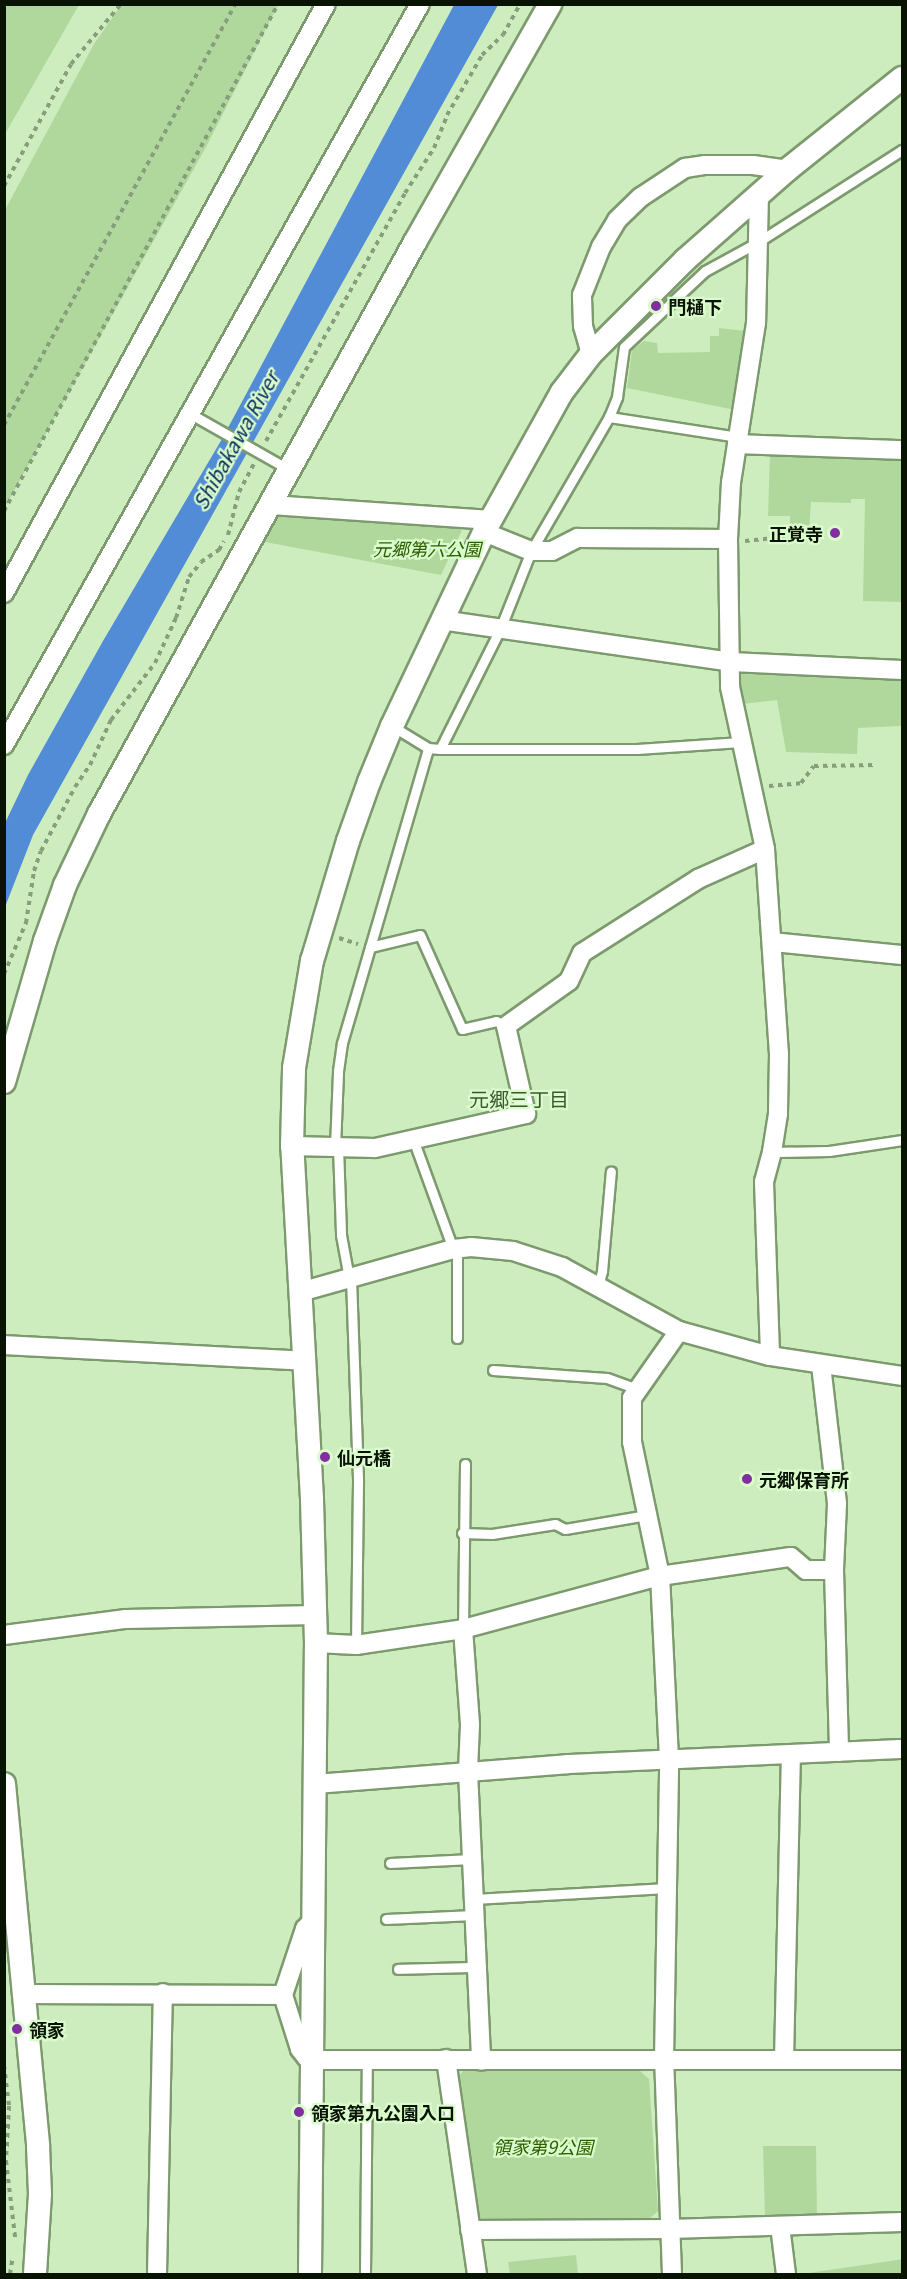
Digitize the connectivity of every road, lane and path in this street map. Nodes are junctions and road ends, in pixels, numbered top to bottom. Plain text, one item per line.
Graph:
1 (121, 4) edge
2 (235, 4) edge
3 (278, 4) edge
4 (326, 4) edge
5 (420, 4) edge
6 (520, 4) edge
7 (550, 4) edge
8 (903, 78) edge
9 (903, 150) edge
10 (787, 170) junction
11 (4, 186) edge
12 (759, 195) junction
13 (758, 242) junction
14 (591, 354) junction
15 (189, 413) junction
16 (609, 417) junction
17 (4, 425) edge
18 (738, 441) junction
19 (903, 450) edge
20 (260, 452) junction
21 (290, 470) junction
22 (271, 505) junction
23 (4, 511) edge
24 (487, 526) junction
25 (809, 534) dead end
26 (732, 540) junction
27 (531, 551) junction
28 (4, 593) edge
29 (441, 620) junction
30 (500, 629) junction
31 (731, 662) junction
32 (903, 670) edge
33 (392, 726) junction
34 (741, 742) junction
35 (4, 746) edge
36 (428, 748) junction
37 (440, 749) junction
38 (877, 765) dead end
39 (760, 786) dead end
40 (765, 849) junction
41 (321, 933) junction
42 (773, 942) junction
43 (370, 947) junction
44 (903, 955) edge
45 (4, 974) edge
46 (506, 1026) junction
47 (4, 1082) edge
48 (413, 1139) junction
49 (903, 1140) edge
50 (292, 1146) junction
51 (337, 1147) junction
52 (772, 1152) junction
53 (611, 1171) dead end
54 (455, 1248) junction
55 (350, 1278) junction
56 (598, 1287) junction
57 (300, 1292) junction
58 (679, 1331) junction
59 (457, 1338) dead end
60 (4, 1345) edge
61 (770, 1356) junction
62 (305, 1361) junction
63 (821, 1365) junction
64 (493, 1370) dead end
65 (903, 1376) edge
66 (638, 1389) junction
67 (465, 1464) dead end
68 (647, 1515) junction
69 (462, 1533) junction
70 (834, 1570) junction
71 (660, 1576) junction
72 (315, 1615) junction
73 (463, 1629) junction
74 (4, 1635) edge
75 (316, 1643) junction
76 (356, 1645) junction
77 (903, 1749) edge
78 (839, 1752) junction
79 (791, 1754) junction
80 (669, 1759) junction
81 (468, 1771) junction
82 (4, 1784) edge
83 (315, 1784) junction
84 (472, 1859) junction
85 (390, 1863) dead end
86 (667, 1888) junction
87 (474, 1907) junction
88 (314, 1919) junction
89 (386, 1919) dead end
90 (477, 1967) junction
91 (398, 1970) dead end
92 (163, 1993) junction
93 (26, 1994) junction
94 (282, 1995) junction
95 (446, 2059) junction
96 (664, 2059) junction
97 (314, 2060) junction
98 (367, 2060) junction
99 (784, 2060) junction
100 (903, 2060) edge
101 (481, 2061) junction
102 (4, 2065) edge
103 (903, 2222) edge
104 (780, 2226) junction
105 (669, 2229) junction
106 (470, 2230) junction
107 (10, 2274) edge
108 (35, 2274) edge
109 (157, 2274) edge
110 (310, 2274) edge
111 (365, 2274) edge
112 (477, 2274) edge
113 (672, 2274) edge
114 (786, 2274) edge

1 - 11 path
2 - 17 path
3 - 23 path
4 - 28 street
5 - 15 street
6 - 20 path
7 - 21 street
8 - 10 street
9 - 13 lane
10 - 12 street
10 - 14 street
12 - 13 street
12 - 14 street
13 - 16 lane
13 - 18 street
14 - 24 street
15 - 20 lane
15 - 35 street
16 - 18 lane
16 - 27 lane
18 - 19 street
18 - 26 street
20 - 21 lane
20 - 45 path
21 - 22 street
22 - 24 street
22 - 47 street
24 - 27 street
24 - 29 street
25 - 26 path
26 - 27 street
26 - 31 street
27 - 30 lane
29 - 30 street
29 - 33 street
30 - 31 street
30 - 37 lane
31 - 32 street
31 - 34 street
33 - 36 lane
33 - 41 street
34 - 37 lane
34 - 40 street
36 - 37 lane
36 - 43 lane
38 - 39 path
40 - 42 street
40 - 46 street
41 - 43 path
41 - 50 street
42 - 44 street
42 - 52 street
43 - 46 lane
43 - 51 lane
46 - 48 street
48 - 51 street
48 - 54 lane
49 - 52 lane
50 - 51 street
50 - 57 street
51 - 55 lane
52 - 61 street
53 - 56 lane
54 - 55 street
54 - 56 street
54 - 59 lane
55 - 57 street
55 - 76 lane
56 - 58 street
57 - 62 street
58 - 61 street
58 - 66 street
60 - 62 street
61 - 63 street
62 - 72 street
63 - 65 street
63 - 70 street
64 - 66 lane
66 - 68 street
67 - 69 lane
68 - 69 lane
68 - 71 street
69 - 73 lane
70 - 71 street
70 - 78 street
71 - 73 street
71 - 80 street
72 - 74 street
72 - 75 street
73 - 76 street
73 - 81 street
75 - 76 street
75 - 83 street
77 - 78 street
78 - 79 street
79 - 80 street
79 - 99 street
80 - 81 street
80 - 86 street
81 - 83 street
81 - 84 street
82 - 93 street
83 - 88 street
84 - 85 lane
84 - 87 street
86 - 87 lane
86 - 96 street
87 - 89 lane
87 - 90 street
88 - 94 street
88 - 97 street
90 - 91 lane
90 - 101 street
92 - 93 street
92 - 94 street
92 - 109 street
93 - 108 street
94 - 97 street
95 - 98 street
95 - 101 street
95 - 106 street
96 - 99 street
96 - 101 street
96 - 105 street
97 - 98 street
97 - 110 street
98 - 111 lane
99 - 100 street
102 - 107 path
103 - 104 street
104 - 105 street
104 - 114 street
105 - 106 street
105 - 113 street
106 - 112 street

